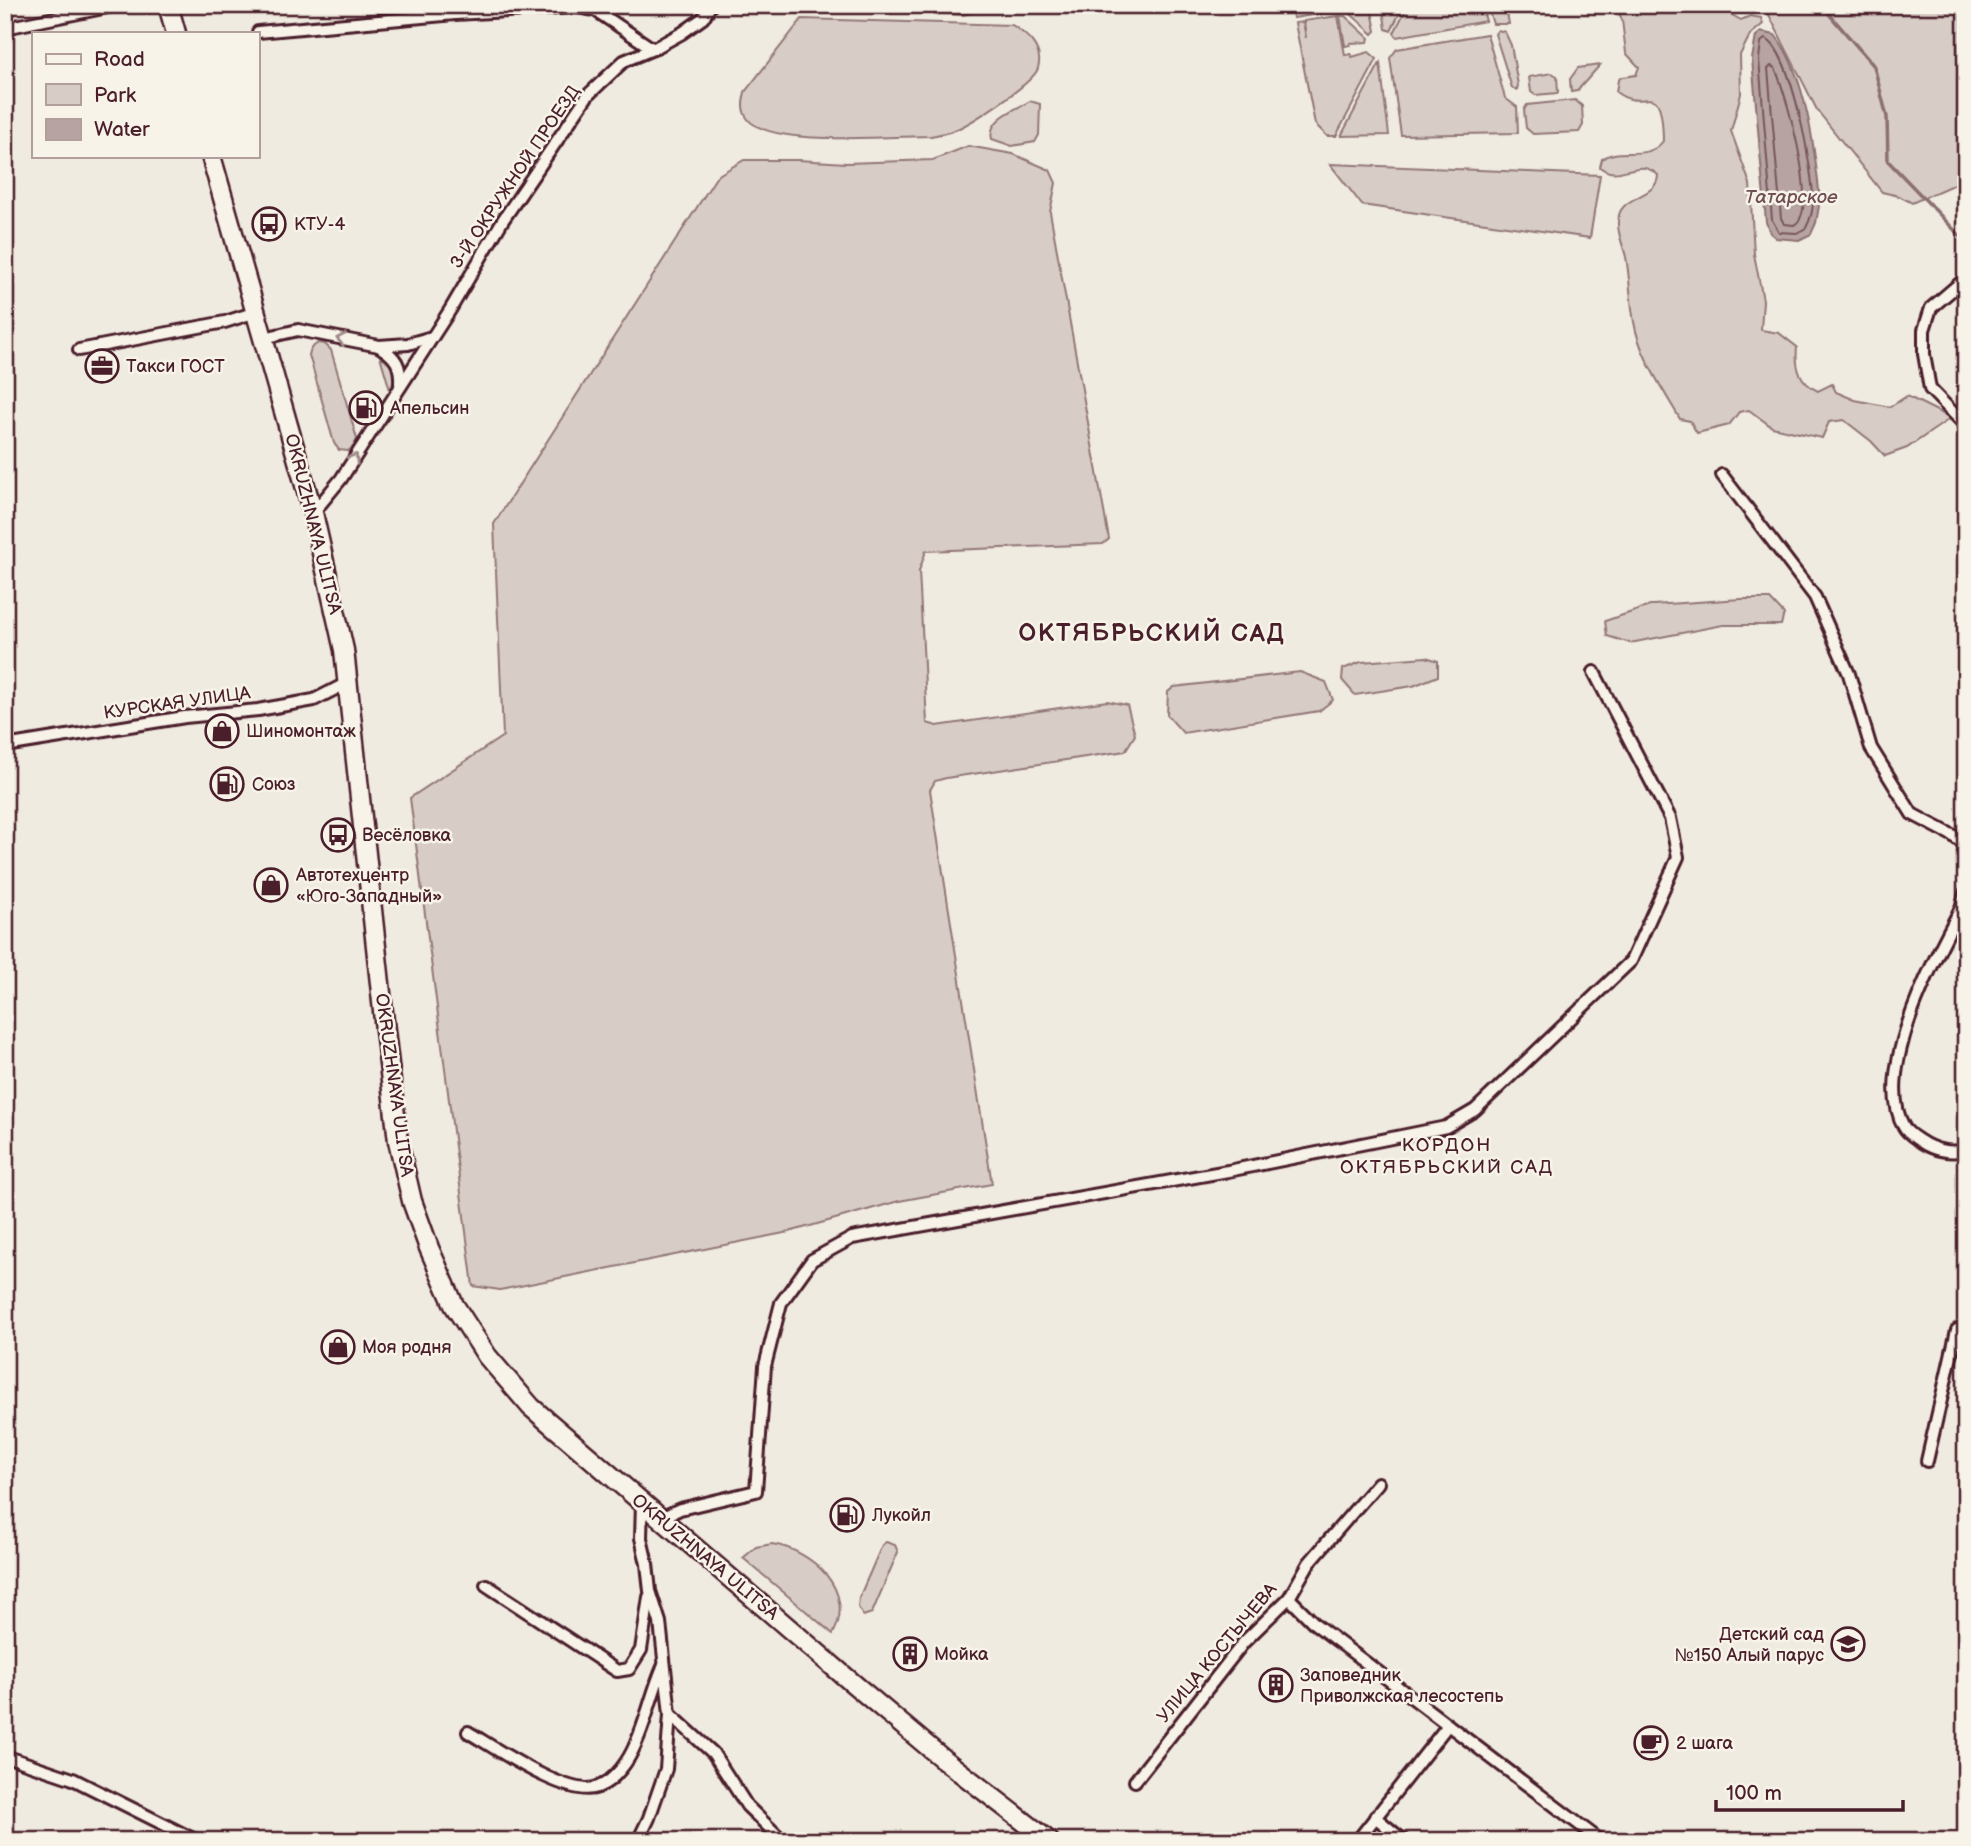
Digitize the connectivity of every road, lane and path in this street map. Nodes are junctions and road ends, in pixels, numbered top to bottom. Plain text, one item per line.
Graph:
1 (118, 5) edge
2 (168, 5) edge
3 (711, 5) edge
4 (5, 29) edge
5 (176, 32) edge
6 (258, 32) dead end
7 (653, 49) junction
8 (212, 158) edge
9 (1966, 278) edge
10 (256, 312) junction
11 (432, 337) junction
12 (264, 338) junction
13 (379, 346) junction
14 (79, 350) dead end
15 (400, 387) junction
16 (1966, 426) edge
17 (1722, 475) dead end
18 (313, 513) junction
19 (1594, 672) dead end
20 (349, 682) junction
21 (5, 746) edge
22 (1966, 846) edge
23 (1966, 891) edge
24 (1966, 1150) edge
25 (1966, 1325) edge
26 (1927, 1461) dead end
27 (1378, 1483) dead end
28 (642, 1503) junction
29 (662, 1518) junction
30 (486, 1585) dead end
31 (650, 1591) junction
32 (1289, 1598) junction
33 (664, 1665) junction
34 (670, 1714) junction
35 (1448, 1725) junction
36 (468, 1732) dead end
37 (5, 1756) edge
38 (1135, 1781) dead end
39 (1375, 1818) junction
40 (197, 1841) edge
41 (638, 1841) edge
42 (783, 1841) edge
43 (1049, 1841) edge
44 (1357, 1841) edge
45 (1404, 1841) edge
46 (1601, 1841) edge

1 - 4 street
2 - 5 main road
3 - 7 street, 3-Й ОКРУЖНОЙ ПРОЕЗД
6 - 7 street
7 - 11 street, 3-Й ОКРУЖНОЙ ПРОЕЗД
8 - 10 main road, OKRUZHNAYA ULITSA
9 - 16 street
10 - 12 main road, OKRUZHNAYA ULITSA
10 - 14 street
11 - 13 street
11 - 15 street, 3-Й ОКРУЖНОЙ ПРОЕЗД
13 -> 12 street
12 - 18 main road, OKRUZHNAYA ULITSA
13 - 15 street
18 -> 15 street, 3-Й ОКРУЖНОЙ ПРОЕЗД
17 - 22 street
18 - 20 main road, OKRUZHNAYA ULITSA
19 - 29 street
20 - 21 street, КУРСКАЯ УЛИЦА
20 - 28 main road, OKRUZHNAYA ULITSA
23 - 24 street
25 - 26 street
27 - 32 street, УЛИЦА КОСТЫЧЕВА
28 - 29 main road, OKRUZHNAYA ULITSA
28 - 31 street
29 - 43 main road, OKRUZHNAYA ULITSA
30 - 31 street
31 - 33 street
32 - 35 street
32 - 38 street, УЛИЦА КОСТЫЧЕВА
33 - 34 street
33 - 36 street
34 - 41 street
34 - 42 street
35 - 39 street
35 - 46 street
37 - 40 street
39 - 44 street
39 - 45 street

